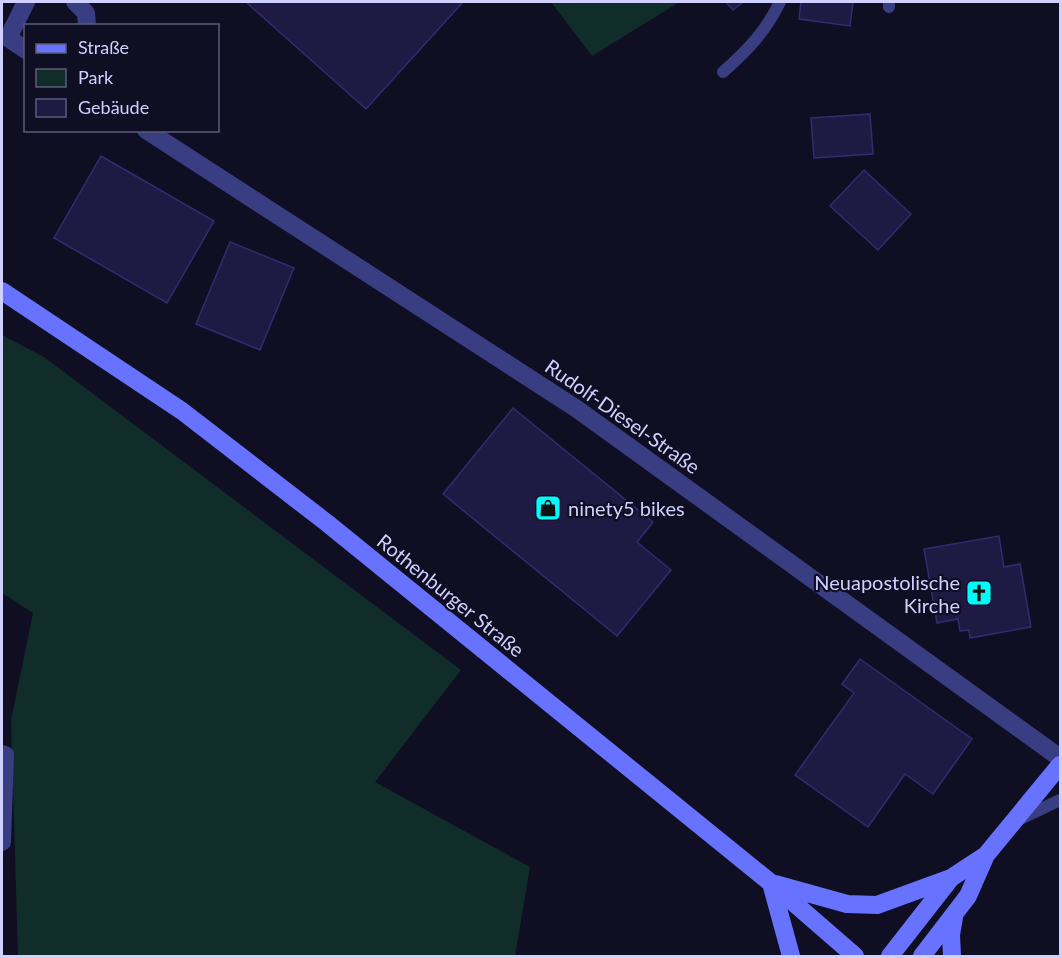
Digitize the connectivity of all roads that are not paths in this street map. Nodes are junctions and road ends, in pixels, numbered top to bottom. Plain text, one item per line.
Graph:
1 (26, 2) edge
2 (75, 2) edge
3 (780, 2) edge
4 (87, 24) edge
5 (24, 49) edge
6 (723, 72) dead end
7 (149, 132) edge
8 (2, 291) edge
9 (4, 754) edge
10 (1060, 758) edge
11 (1060, 765) edge
12 (1060, 800) edge
13 (1011, 823) junction
14 (2, 843) edge
15 (986, 855) junction
16 (951, 878) junction
17 (771, 883) junction
18 (955, 914) junction
19 (790, 957) edge
20 (855, 957) edge
21 (890, 957) edge
22 (922, 957) edge
23 (952, 957) edge

1 - 5 street
2 - 4 street
3 - 6 lane
7 - 10 street, Rudolf-Diesel-Straße
8 - 17 main road, Rothenburger Straße
9 - 14 street
11 - 13 main road
12 - 13 lane
13 - 15 main road
15 - 16 main road
15 - 18 main road
16 - 17 main road
16 - 21 main road
17 - 19 main road
17 - 20 main road, Rothenburger Straße
18 - 22 main road
18 - 23 main road

